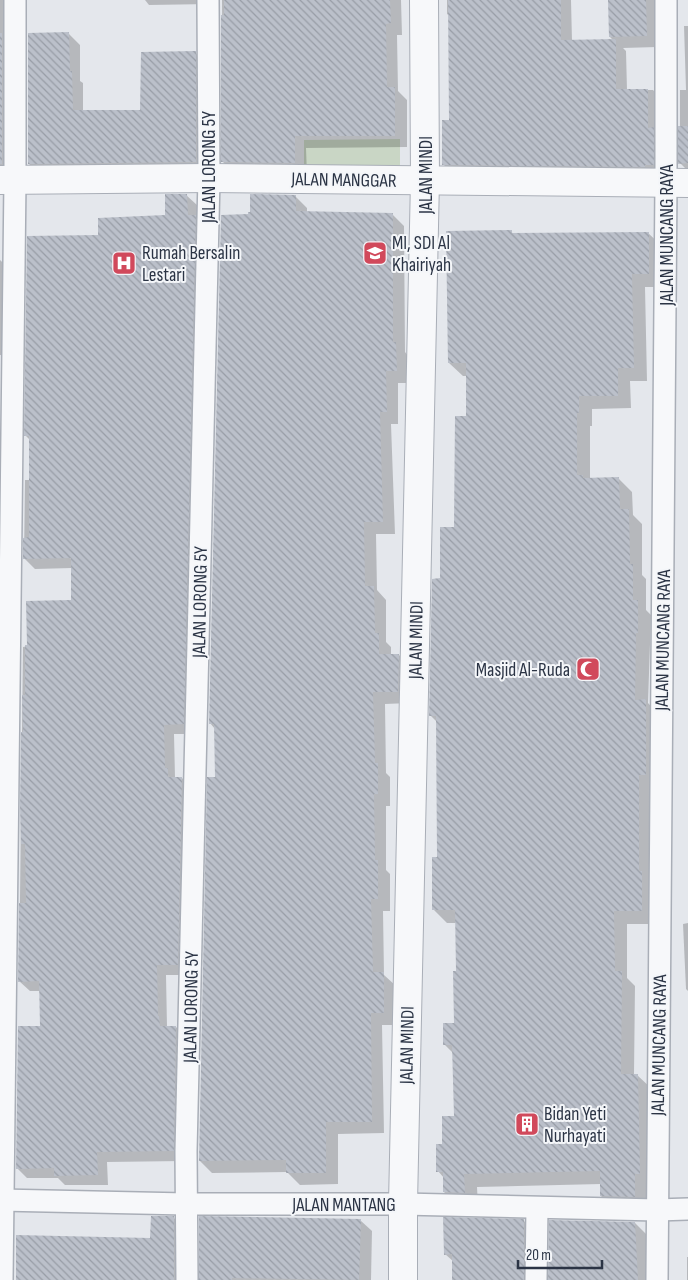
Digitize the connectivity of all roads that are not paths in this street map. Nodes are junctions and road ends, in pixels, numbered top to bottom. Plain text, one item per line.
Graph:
1 (15, 0) edge
2 (208, 0) edge
3 (424, 0) edge
4 (666, 0) edge
5 (209, 178) junction
6 (8, 180) edge
7 (425, 180) junction
8 (677, 182) edge
9 (2, 1200) edge
10 (186, 1204) junction
11 (403, 1204) junction
12 (536, 1208) junction
13 (688, 1209) edge
14 (657, 1210) junction
15 (2, 1280) edge
16 (187, 1280) edge
17 (403, 1280) edge
18 (536, 1280) edge
19 (657, 1280) edge

1 - 6 street
2 - 5 street, JALAN LORONG 5Y
3 - 7 street, JALAN MINDI
4 - 8 street, JALAN MUNCANG RAYA
5 - 6 street, JALAN MANGGAR
5 - 7 street, JALAN MANGGAR
5 - 10 street, JALAN LORONG 5Y
6 - 9 street
7 - 8 street, JALAN MANGGAR
7 - 11 street, JALAN MINDI
8 - 14 street, JALAN MUNCANG RAYA
9 - 10 street, JALAN MANTANG
9 - 15 street
10 - 11 street, JALAN MANTANG
10 - 16 street, JALAN LORONG 5Y
11 - 12 street, JALAN MANTANG
11 - 17 street, JALAN MINDI
12 - 14 street, JALAN MANTANG
12 - 18 street
13 - 14 street, JALAN MANTANG
14 - 19 street, JALAN MUNCANG RAYA

